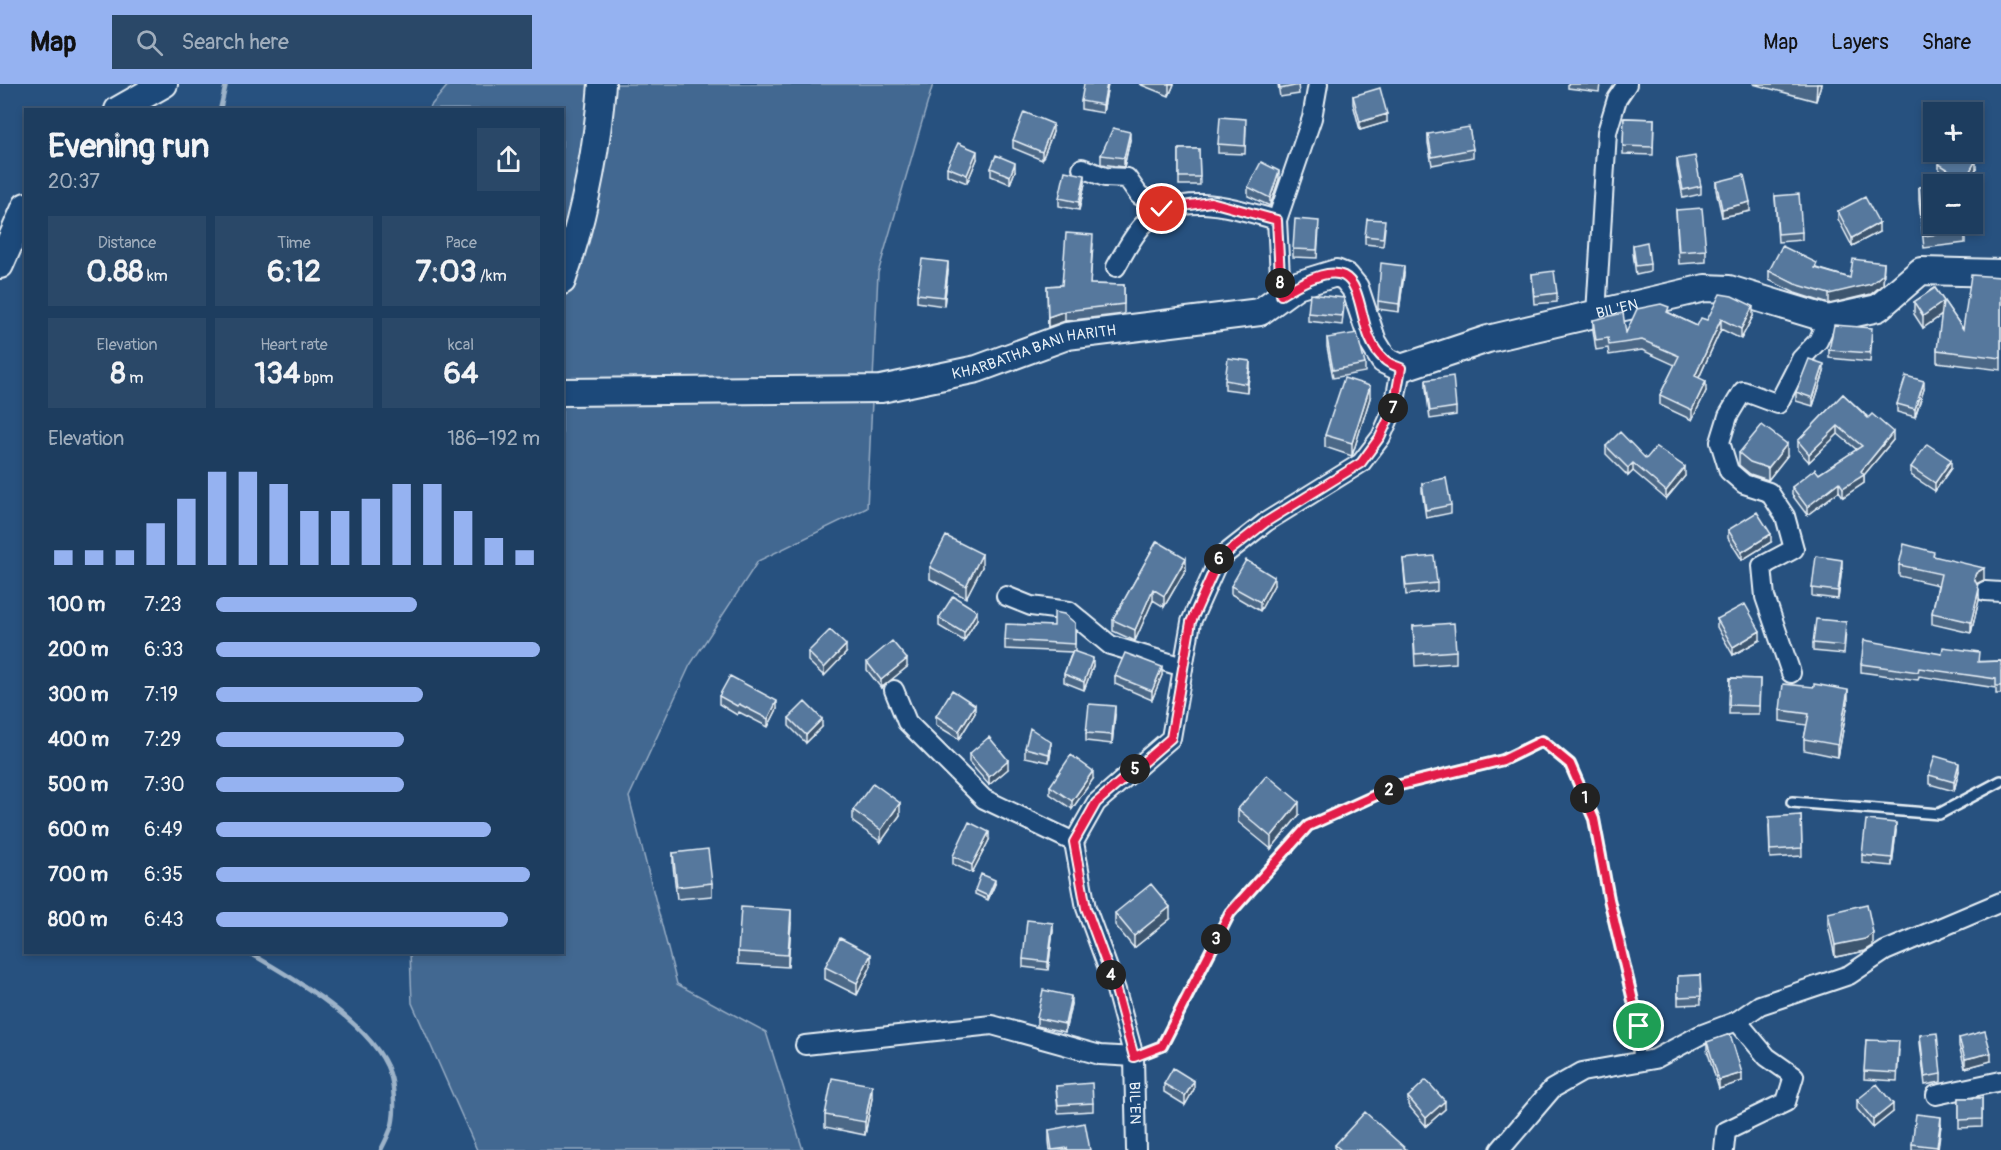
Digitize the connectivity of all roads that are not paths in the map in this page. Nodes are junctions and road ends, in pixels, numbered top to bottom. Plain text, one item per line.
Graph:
1 (164, 84) edge
2 (602, 84) edge
3 (1318, 84) edge
4 (1627, 84) edge
5 (122, 108) edge
6 (1082, 168) dead end
7 (1162, 209) junction
8 (24, 211) edge
9 (1277, 220) junction
10 (0, 265) edge
11 (1116, 267) dead end
12 (2001, 273) edge
13 (564, 275) edge
14 (1281, 295) junction
15 (1596, 314) junction
16 (1828, 319) junction
17 (1401, 368) junction
18 (564, 392) edge
19 (1006, 596) dead end
20 (1183, 667) junction
21 (1791, 673) dead end
22 (894, 690) dead end
23 (2001, 781) edge
24 (1792, 802) dead end
25 (1074, 842) junction
26 (2001, 902) edge
27 (1737, 1022) junction
28 (805, 1045) dead end
29 (1134, 1057) junction
30 (1638, 1062) junction
31 (2001, 1081) edge
32 (1936, 1095) dead end
33 (1136, 1150) edge
34 (1500, 1150) edge
35 (1724, 1150) edge

1 - 5 street
2 - 13 street
3 - 9 street
4 - 15 street
6 - 7 street
7 - 9 street
7 - 11 street
8 - 10 street
9 - 14 street
12 - 16 street, BIL'EN
14 - 17 street
14 - 18 street, KHARBATHA BANI HARITH
15 - 16 street, BIL'EN
15 - 17 street, BIL'EN
16 - 21 street
17 - 20 street
19 - 20 street
20 - 25 street
22 - 25 street
23 - 24 lane
25 - 29 street, BIL'EN
26 - 27 street
27 - 30 street
27 - 35 street
28 - 29 street
29 - 30 lane
29 - 33 street, BIL'EN
30 - 34 street
31 - 32 street

